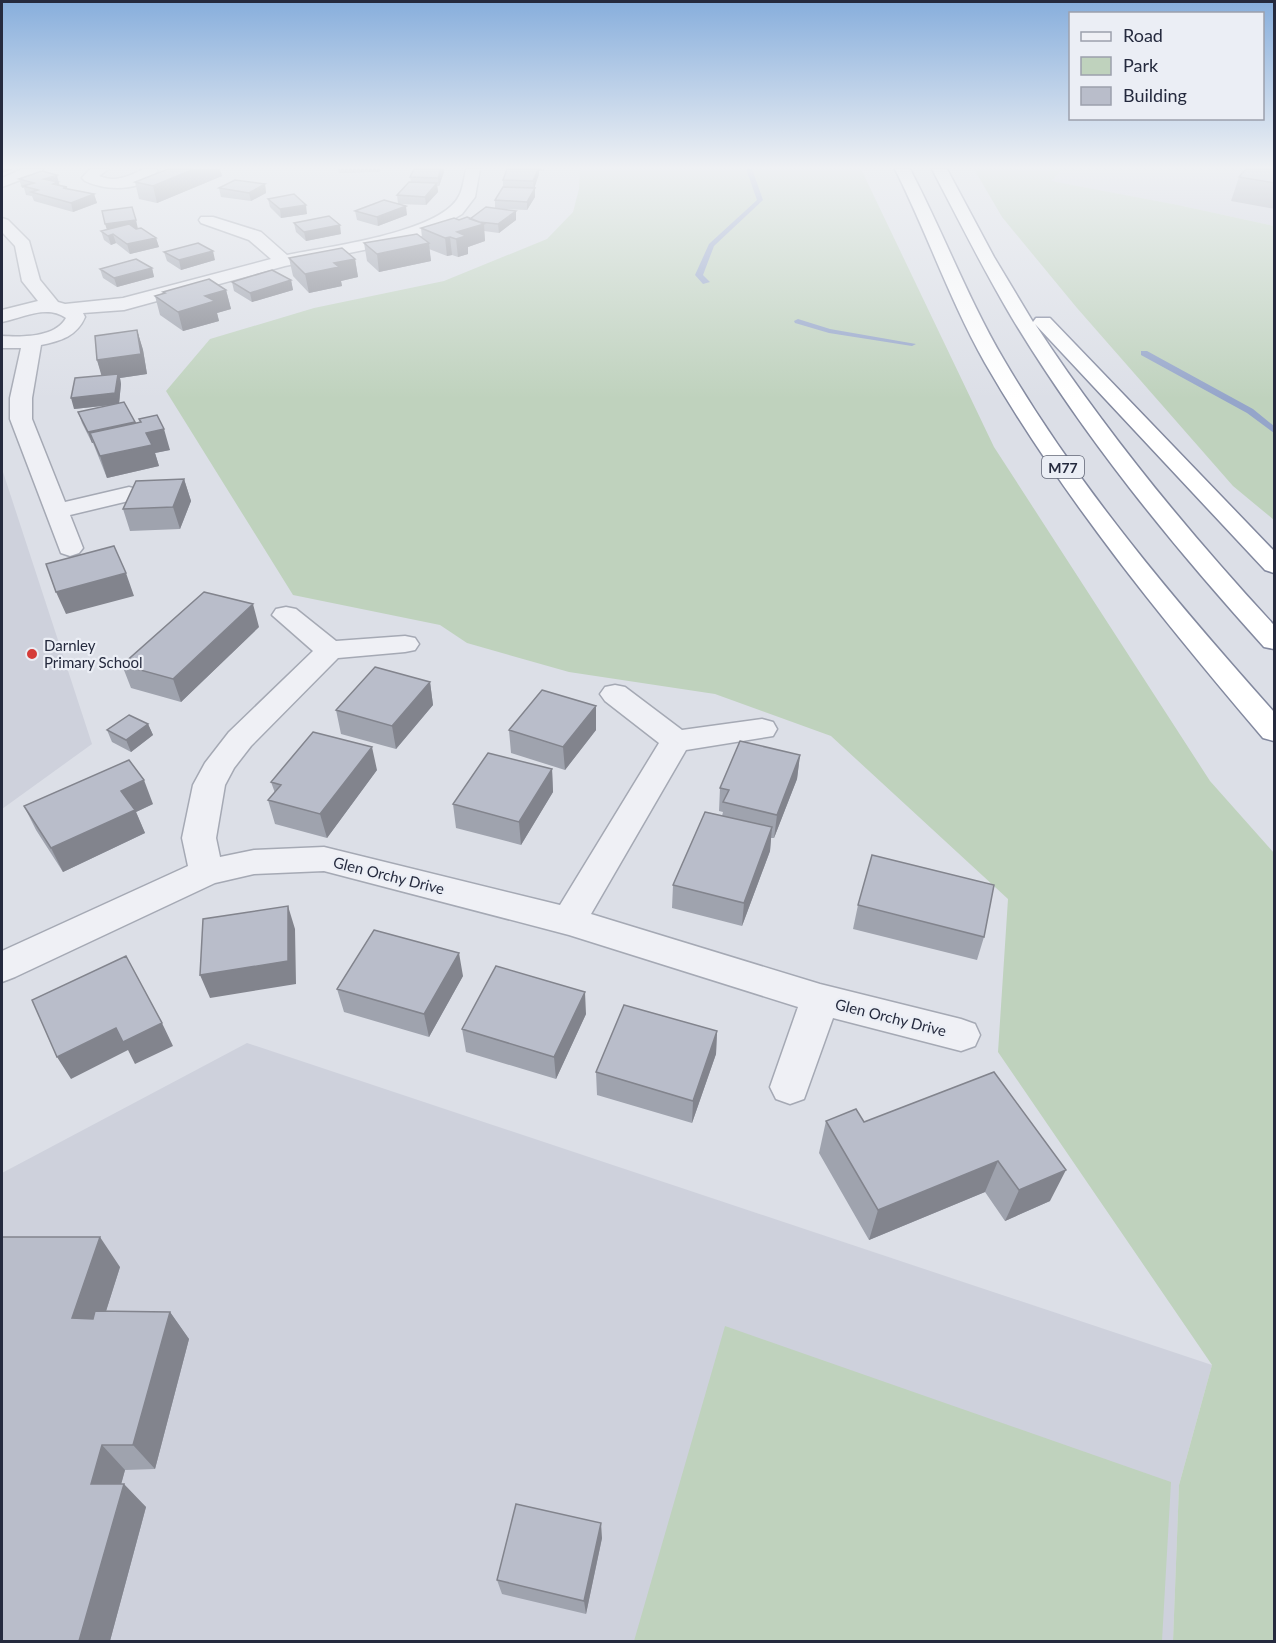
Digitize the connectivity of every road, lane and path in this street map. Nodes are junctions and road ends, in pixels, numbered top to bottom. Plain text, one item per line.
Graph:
1 (23, 245) edge
2 (19, 246) edge
3 (266, 246) edge
4 (365, 246) edge
5 (938, 246) edge
6 (980, 246) edge
7 (2, 249) edge
8 (283, 261) junction
9 (992, 269) junction
10 (31, 281) junction
11 (3, 315) edge
12 (62, 315) junction
13 (32, 341) junction
14 (2, 342) edge
15 (129, 494) edge
16 (57, 511) junction
17 (70, 548) dead end
18 (1275, 565) edge
19 (286, 615) dead end
20 (1275, 641) edge
21 (405, 644) dead end
22 (330, 650) junction
23 (615, 694) dead end
24 (762, 729) dead end
25 (1275, 731) edge
26 (676, 741) junction
27 (207, 872) junction
28 (569, 921) junction
29 (2, 967) edge
30 (820, 999) junction
31 (961, 1035) dead end
32 (790, 1088) dead end

1 - 10 street
2 - 7 street
3 - 8 street
4 - 8 street
5 - 25 highway, M77
6 - 9 highway
8 - 12 street
9 - 18 highway
9 - 20 highway
10 - 11 street
10 - 12 street
11 - 12 street
12 - 13 street
13 - 14 street
13 - 16 street
15 - 16 street
16 - 17 street
19 - 22 street
21 - 22 street
22 - 27 street
23 - 26 street
24 - 26 street
26 - 28 street
27 - 28 street, Glen Orchy Drive
27 - 29 street, Glen Orchy Drive
28 - 30 street, Glen Orchy Drive
30 - 31 street, Glen Orchy Drive
30 - 32 street, Glen Orchy Drive

